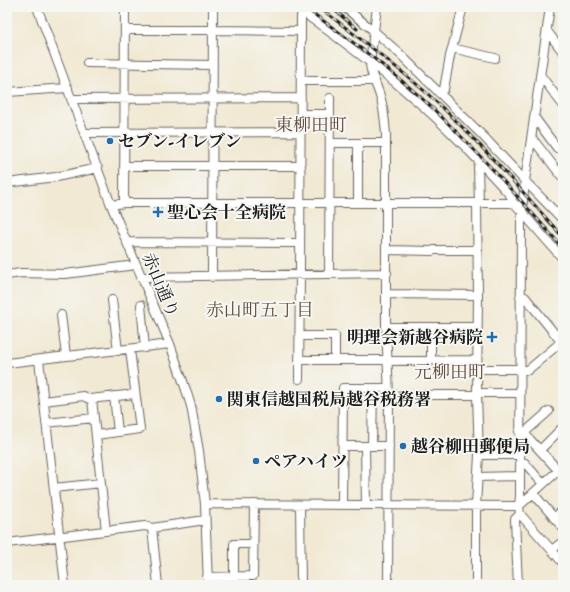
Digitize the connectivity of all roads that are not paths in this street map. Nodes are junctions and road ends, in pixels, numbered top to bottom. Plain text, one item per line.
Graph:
1 (37, 7) edge
2 (124, 7) edge
3 (213, 7) edge
4 (296, 7) edge
5 (344, 7) edge
6 (378, 7) edge
7 (463, 7) edge
8 (550, 7) edge
9 (304, 13) junction
10 (125, 30) junction
11 (213, 30) junction
12 (301, 31) junction
13 (374, 31) junction
14 (547, 31) junction
15 (452, 48) junction
16 (562, 48) edge
17 (495, 58) dead end
18 (370, 63) junction
19 (87, 64) dead end
20 (125, 64) junction
21 (213, 65) junction
22 (541, 76) junction
23 (301, 81) junction
24 (375, 81) junction
25 (68, 88) junction
26 (7, 92) edge
27 (439, 93) junction
28 (125, 98) junction
29 (213, 98) junction
30 (302, 98) junction
31 (330, 98) dead end
32 (72, 99) junction
33 (563, 105) edge
34 (301, 114) junction
35 (330, 114) junction
36 (535, 118) junction
37 (84, 132) junction
38 (212, 132) junction
39 (301, 132) junction
40 (125, 133) junction
41 (532, 138) junction
42 (330, 143) junction
43 (358, 143) junction
44 (386, 143) junction
45 (563, 143) edge
46 (480, 163) junction
47 (124, 166) junction
48 (212, 166) junction
49 (301, 166) junction
50 (98, 168) junction
51 (563, 178) edge
52 (525, 181) junction
53 (7, 183) edge
54 (124, 203) junction
55 (212, 203) junction
56 (300, 203) junction
57 (330, 203) junction
58 (358, 203) junction
59 (478, 203) junction
60 (511, 203) junction
61 (386, 204) junction
62 (112, 205) junction
63 (521, 212) junction
64 (561, 215) edge
65 (127, 242) junction
66 (212, 242) junction
67 (300, 243) junction
68 (386, 250) junction
69 (478, 250) junction
70 (563, 259) edge
71 (136, 265) junction
72 (387, 273) junction
73 (329, 274) junction
74 (7, 275) edge
75 (300, 276) junction
76 (141, 277) junction
77 (212, 277) junction
78 (387, 294) junction
79 (478, 295) junction
80 (520, 297) junction
81 (112, 300) dead end
82 (140, 305) dead end
83 (61, 315) dead end
84 (386, 327) junction
85 (431, 327) junction
86 (478, 327) junction
87 (300, 336) junction
88 (562, 343) edge
89 (170, 344) junction
90 (145, 348) junction
91 (130, 350) junction
92 (118, 351) junction
93 (66, 356) junction
94 (39, 360) junction
95 (299, 360) junction
96 (335, 360) junction
97 (477, 360) junction
98 (387, 361) junction
99 (430, 361) junction
100 (7, 363) edge
101 (477, 369) junction
102 (520, 370) junction
103 (299, 378) dead end
104 (373, 388) junction
105 (388, 391) junction
106 (520, 393) junction
107 (135, 394) junction
108 (477, 394) junction
109 (114, 396) junction
110 (92, 399) junction
111 (44, 401) junction
112 (549, 411) dead end
113 (94, 418) junction
114 (46, 423) junction
115 (563, 427) edge
116 (118, 432) junction
117 (522, 432) junction
118 (96, 435) junction
119 (343, 446) junction
120 (369, 446) junction
121 (389, 446) junction
122 (540, 450) junction
123 (479, 455) junction
124 (520, 458) junction
125 (561, 468) edge
126 (520, 476) junction
127 (478, 477) junction
128 (100, 482) junction
129 (543, 484) junction
130 (54, 488) junction
131 (533, 493) junction
132 (205, 504) junction
133 (254, 504) junction
134 (342, 504) junction
135 (300, 505) junction
136 (366, 505) junction
137 (476, 505) junction
138 (389, 506) junction
139 (518, 506) junction
140 (563, 510) edge
141 (520, 514) junction
142 (554, 518) junction
143 (206, 520) junction
144 (152, 528) junction
145 (563, 528) edge
146 (106, 531) junction
147 (59, 537) junction
148 (563, 540) edge
149 (7, 543) edge
150 (254, 544) junction
151 (552, 550) junction
152 (563, 563) edge
153 (234, 576) junction
154 (207, 581) edge
155 (65, 585) edge
156 (158, 585) edge
157 (301, 585) edge
158 (388, 585) edge
159 (476, 585) edge
160 (518, 585) edge

1 - 25 street, 赤山通り
2 - 10 street
3 - 11 street
4 - 9 street
5 - 13 street
6 - 13 street
7 - 15 street
8 - 14 street
9 - 12 street
9 - 18 street
10 - 11 street
10 - 20 street
11 - 12 street
11 - 21 street
12 - 23 street
13 - 18 street
13 - 27 street
14 - 16 street
14 - 22 street
15 - 17 street
15 - 27 street
18 - 24 street
18 - 46 street
19 - 20 street
20 - 21 street
20 - 28 street
21 - 29 street
22 - 33 street
22 - 36 street
23 - 24 street
23 - 30 street
24 - 44 street
25 - 26 street
25 - 32 street, 赤山通り
27 - 52 street
28 - 29 street
28 - 32 street
28 - 40 street
29 - 30 street
29 - 38 street
30 - 34 street
31 - 35 street
32 - 37 street, 赤山通り
34 - 35 street
34 - 39 street
35 - 42 street
36 - 41 street
36 - 45 street
37 - 40 street
37 - 50 street, 赤山通り
38 - 39 street
38 - 40 street
38 - 48 street
39 - 49 street
40 - 47 street
41 - 51 street
41 - 52 street
42 - 43 street
42 - 57 street
43 - 44 street
43 - 58 street
44 - 61 street
46 - 59 street
46 - 60 street
47 - 48 street
47 - 54 street
48 - 49 street
48 - 55 street
49 - 56 street
50 - 53 street
50 - 62 street, 赤山通り
52 - 63 street
52 - 64 street
54 - 55 street
54 - 62 street
55 - 56 street
55 - 66 street
56 - 57 street
56 - 67 street
57 - 58 street
57 - 73 street
58 - 61 street
59 - 60 street
59 - 61 street
59 - 69 street
60 - 63 street
61 - 68 street
62 - 65 street, 赤山通り
63 - 70 street
63 - 80 street
65 - 66 street
65 - 71 street, 赤山通り
66 - 67 street
66 - 77 street
67 - 75 street
68 - 69 street
68 - 72 street
69 - 79 street
71 - 74 street
71 - 76 street, 赤山通り
72 - 73 street
72 - 78 street
73 - 75 street
75 - 77 street
75 - 87 street
76 - 77 street
76 - 89 street, 赤山通り
78 - 79 street
78 - 84 street
79 - 86 street
80 - 88 street
80 - 102 street
81 - 92 street
82 - 90 street
83 - 93 street
84 - 85 street
84 - 98 street
85 - 86 street
85 - 99 street
86 - 97 street
87 - 95 street
87 - 96 street
88 - 102 street
89 - 90 street
89 - 132 street, 赤山通り
90 - 91 street
91 - 92 street
91 - 107 street
92 - 93 street
93 - 94 street
94 - 100 street
94 - 111 street
95 - 96 street
95 - 103 street
96 - 98 street
97 - 99 street
97 - 101 street
98 - 99 street
98 - 105 street
101 - 102 street
101 - 108 street
102 - 106 street
104 - 105 street
104 - 119 street
104 - 120 street
105 - 108 street
105 - 121 street
106 - 108 street
106 - 117 street
107 - 109 street
107 - 116 street
108 - 123 street
109 - 110 street
109 - 116 street
110 - 111 street
110 - 113 street
111 - 114 street
112 - 117 street
113 - 114 street
113 - 118 street
114 - 130 street
115 - 122 street
116 - 118 street
117 - 122 street
117 - 124 street
118 - 128 street
119 - 120 street
119 - 134 street
120 - 121 street
120 - 136 street
121 - 138 street
122 - 125 street
123 - 124 street
123 - 127 street
124 - 126 street
124 - 129 street
125 - 129 street
126 - 127 street
126 - 139 street
127 - 137 street
128 - 130 street
128 - 146 street
129 - 131 street
130 - 147 street
131 - 139 street
131 - 142 street
132 - 133 street
132 - 143 street, 赤山通り
133 - 135 street
133 - 150 street
134 - 135 street
134 - 136 street
135 - 157 street
136 - 138 street
137 - 138 street
137 - 139 street
137 - 159 street
138 - 158 street
139 - 141 street
140 - 142 street
141 - 151 street
141 - 160 street
142 - 145 street
143 - 144 street
143 - 154 street, 赤山通り
144 - 146 street
144 - 156 street
146 - 147 street
147 - 149 street
147 - 155 street
148 - 151 street
150 - 153 street
150 - 153 street
151 - 152 street
153 - 154 street

